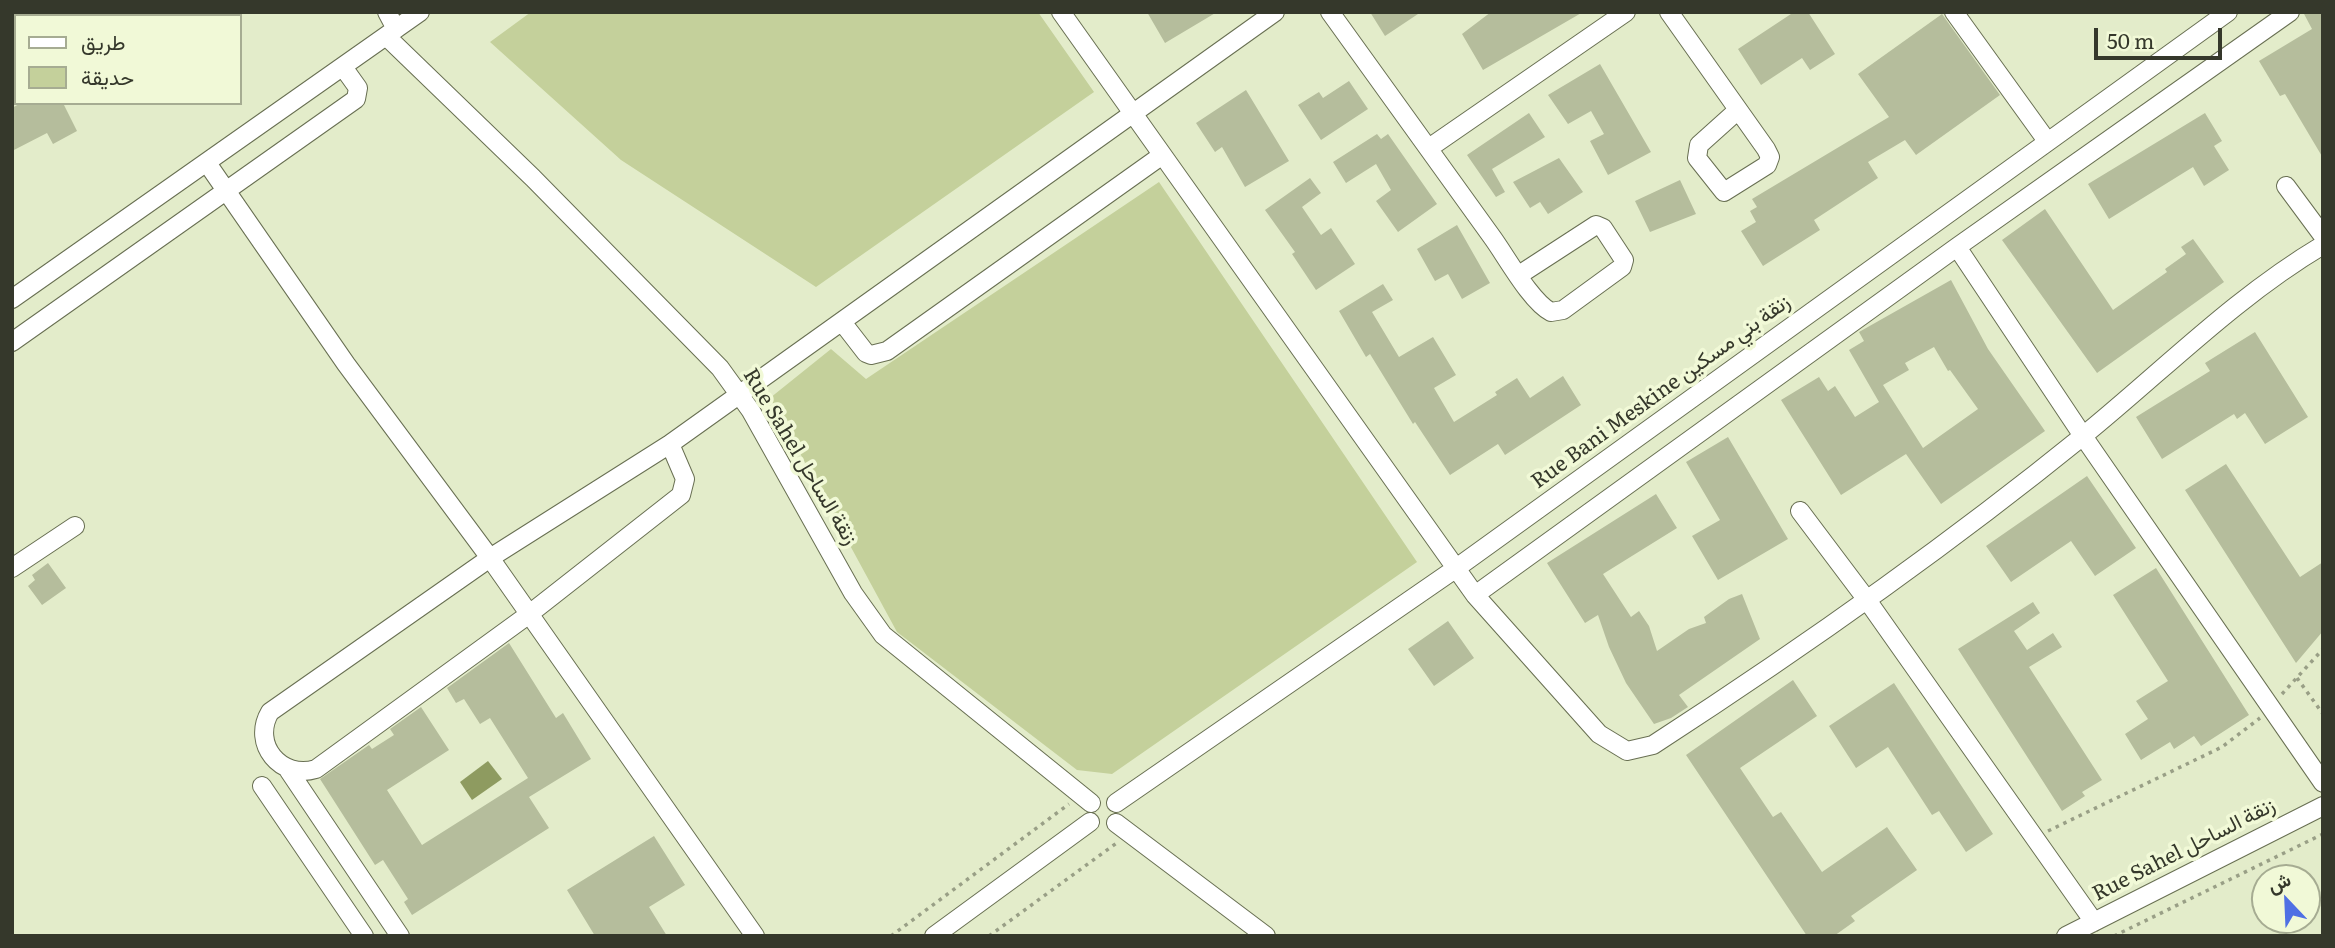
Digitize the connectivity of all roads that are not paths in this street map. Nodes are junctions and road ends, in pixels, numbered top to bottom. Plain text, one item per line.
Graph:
1 (387, 12) edge
2 (420, 12) edge
3 (1061, 12) edge
4 (1275, 12) edge
5 (1330, 12) edge
6 (1626, 12) edge
7 (1669, 12) edge
8 (1954, 12) edge
9 (2228, 12) edge
10 (2290, 12) edge
11 (391, 33) junction
12 (343, 67) junction
13 (1738, 110) junction
14 (1133, 113) junction
15 (2047, 141) junction
16 (1429, 148) junction
17 (1161, 156) junction
18 (207, 163) junction
19 (2286, 186) dead end
20 (226, 191) junction
21 (2323, 236) edge
22 (2323, 245) edge
23 (1957, 247) junction
24 (1519, 275) junction
25 (12, 299) edge
26 (842, 322) junction
27 (12, 342) edge
28 (739, 393) junction
29 (2083, 436) junction
30 (670, 444) junction
31 (1800, 511) dead end
32 (75, 526) dead end
33 (490, 558) junction
34 (12, 568) edge
35 (1455, 569) junction
36 (1475, 595) junction
37 (1867, 600) junction
38 (528, 615) junction
39 (289, 771) junction
40 (2323, 783) edge
41 (262, 786) dead end
42 (1084, 798) junction
43 (1116, 803) junction
44 (2323, 806) edge
45 (1090, 822) junction
46 (1122, 827) junction
47 (2094, 922) junction
48 (364, 936) edge
49 (400, 936) edge
50 (755, 936) edge
51 (934, 936) edge
52 (1266, 936) edge
53 (2066, 936) edge

1 - 11 street, Rue Sahel زنقة الساحل
2 - 11 street
3 - 14 street
4 - 14 street
5 - 16 street
6 - 16 street
7 - 13 street
8 - 15 street
9 - 15 street, Rue Bani Meskine زنقة بني مسكين
10 - 23 street
11 - 12 street
11 - 28 street, Rue Sahel زنقة الساحل
12 - 18 street
12 - 20 street
13 - 13 street
14 - 17 street
14 - 26 street
15 - 35 street, Rue Bani Meskine زنقة بني مسكين
16 - 24 street
17 - 26 street
17 - 35 street
18 - 20 street
18 - 25 street
19 - 21 street
20 - 27 street
20 - 33 street
22 - 29 street
23 - 29 street
23 - 36 street
24 - 24 street
26 - 28 street
28 - 30 street
28 - 42 street, Rue Sahel زنقة الساحل
29 - 37 street
29 - 40 street
30 - 33 street
30 - 38 street
31 - 37 street
32 - 34 street
33 - 38 street
33 - 39 street
35 - 36 street
35 - 43 street, Rue Bani Meskine زنقة بني مسكين
36 - 37 street
37 - 47 street
38 - 39 street
38 - 50 street
39 - 49 street
41 - 48 street
42 - 43 street
42 - 45 street
43 - 46 street
44 - 47 street, Rue Sahel زنقة الساحل
45 - 46 street
45 - 51 street
46 - 52 street
47 - 53 street, Rue Sahel زنقة الساحل

